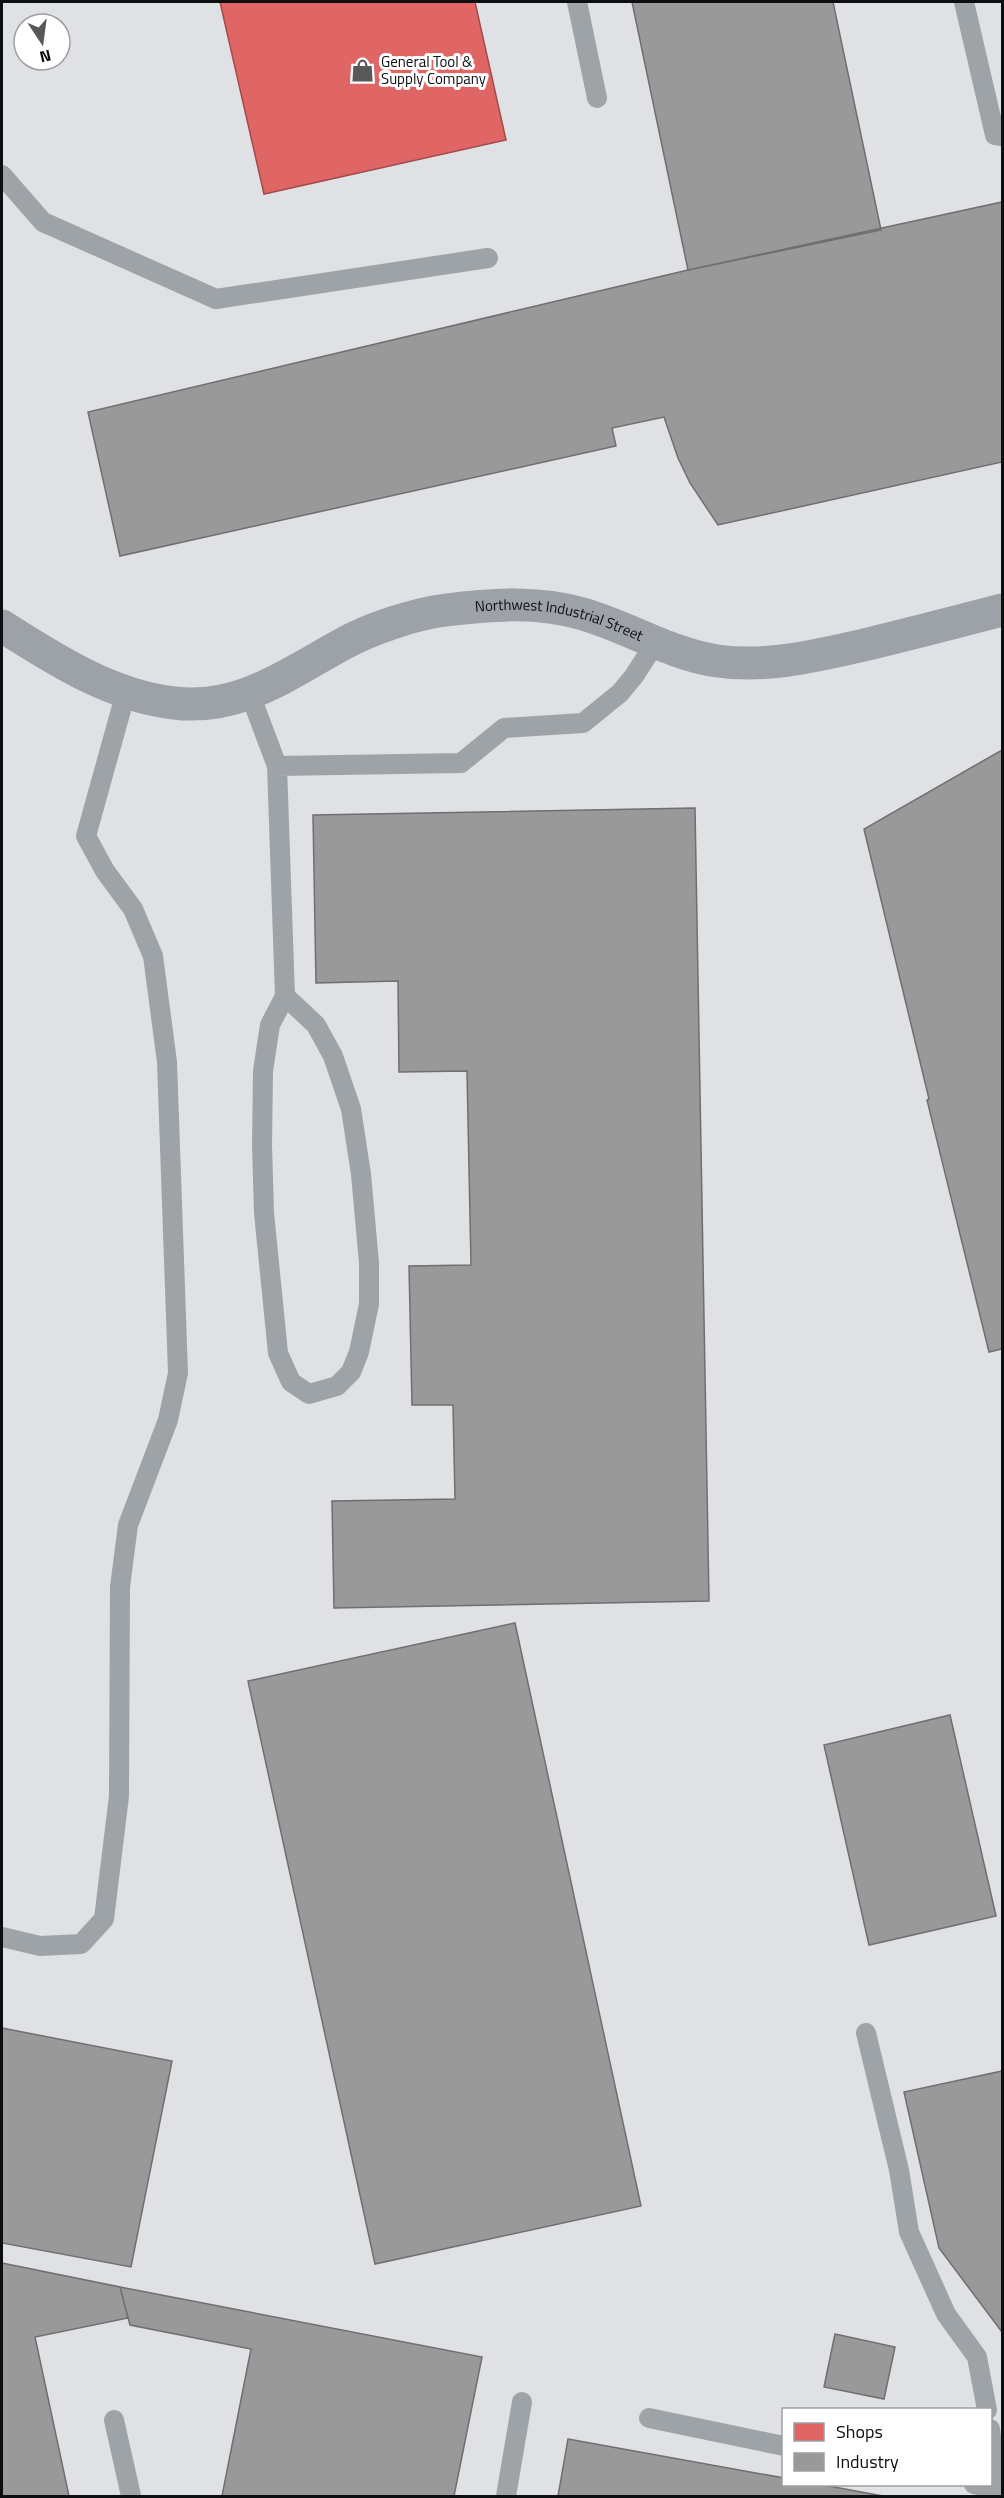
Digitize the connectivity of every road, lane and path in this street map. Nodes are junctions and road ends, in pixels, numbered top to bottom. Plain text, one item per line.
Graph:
1 (577, 2) edge
2 (964, 2) edge
3 (597, 98) dead end
4 (1002, 136) edge
5 (2, 175) edge
6 (488, 258) dead end
7 (1002, 610) edge
8 (2, 626) edge
9 (656, 642) junction
10 (126, 692) junction
11 (250, 694) junction
12 (277, 766) junction
13 (285, 996) junction
14 (2, 1937) edge
15 (866, 2033) dead end
16 (522, 2402) dead end
17 (987, 2408) edge
18 (649, 2418) dead end
19 (114, 2420) dead end
20 (992, 2442) edge
21 (782, 2446) edge
22 (999, 2485) edge
23 (130, 2496) edge
24 (506, 2496) edge

1 - 3 lane
2 - 4 lane
5 - 6 lane
7 - 9 street, Northwest Industrial Street
8 - 10 street, Northwest Industrial Street
9 - 11 street, Northwest Industrial Street
9 - 12 lane
10 - 11 street, Northwest Industrial Street
10 - 14 lane
11 - 12 lane
12 - 13 lane
13 - 13 lane
15 - 17 lane
16 - 24 lane
18 - 21 lane
19 - 23 lane
20 - 22 lane

